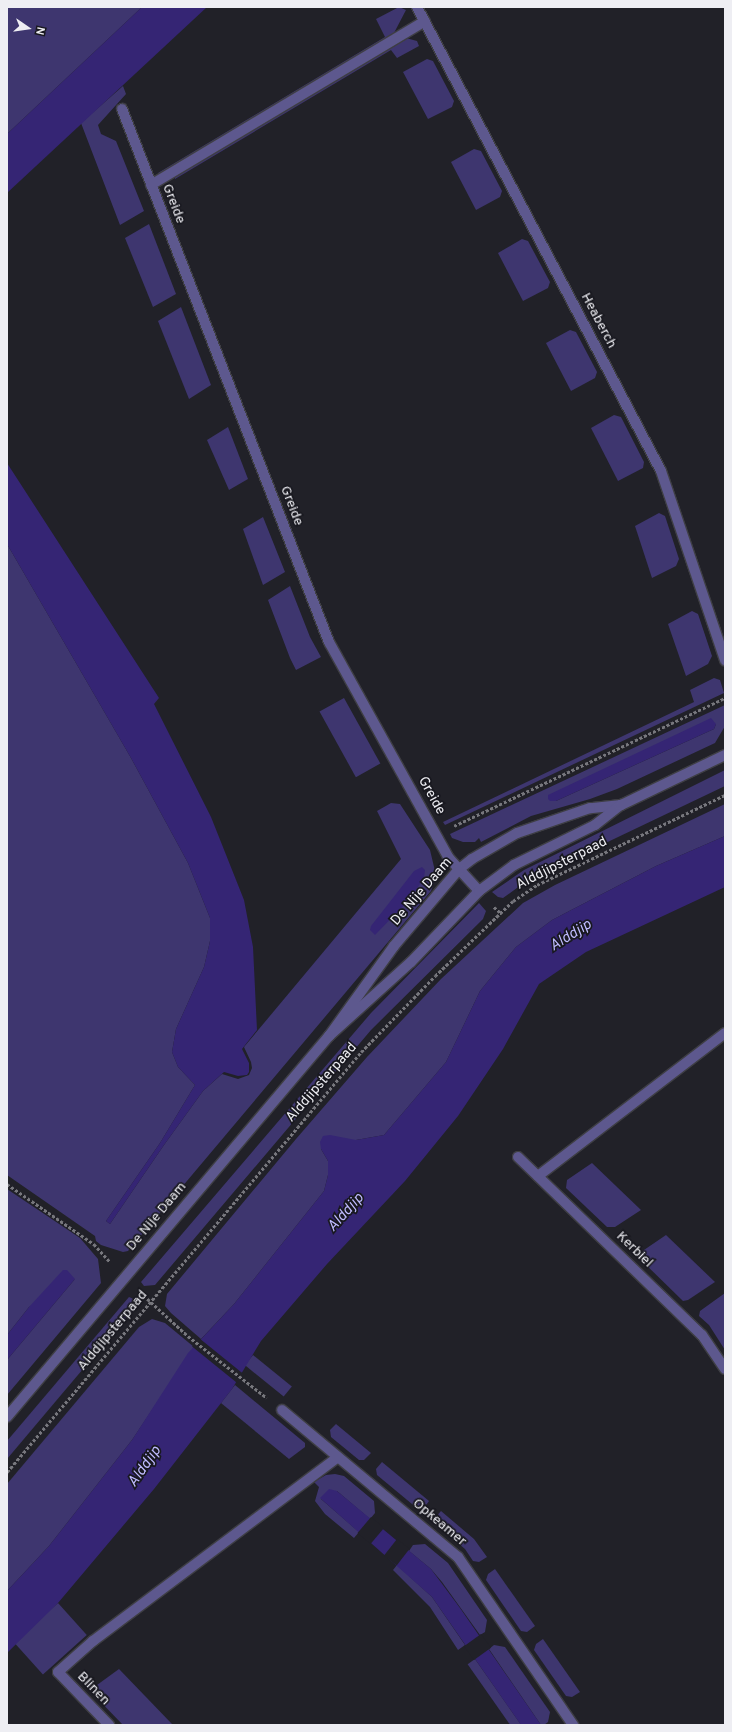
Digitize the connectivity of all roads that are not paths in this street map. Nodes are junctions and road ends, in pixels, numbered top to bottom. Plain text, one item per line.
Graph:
1 (417, 7) edge
2 (425, 21) junction
3 (122, 109) dead end
4 (151, 185) junction
5 (725, 660) edge
6 (725, 755) edge
7 (621, 805) junction
8 (459, 869) junction
9 (479, 891) junction
10 (725, 1033) edge
11 (329, 1036) junction
12 (518, 1157) dead end
13 (538, 1176) junction
14 (725, 1369) edge
15 (282, 1410) road end
16 (7, 1417) edge
17 (338, 1457) junction
18 (109, 1725) edge
19 (573, 1725) edge

1 - 2 street, Heaberch
2 - 4 street
2 - 5 street, Heaberch
3 - 4 street, Greide
4 - 8 street, Greide
6 - 7 street, De Nije Daam
7 - 8 street, De Nije Daam
7 - 9 street, De Nije Daam
8 - 9 street, Greide
8 - 11 street, De Nije Daam
9 - 11 street, De Nije Daam
10 - 13 street
11 - 16 street, De Nije Daam
12 - 13 street, Kerbiel
13 - 14 street, Kerbiel
15 - 17 street, Opkeamer
17 - 18 street, Blinen
17 - 19 street, Opkeamer

